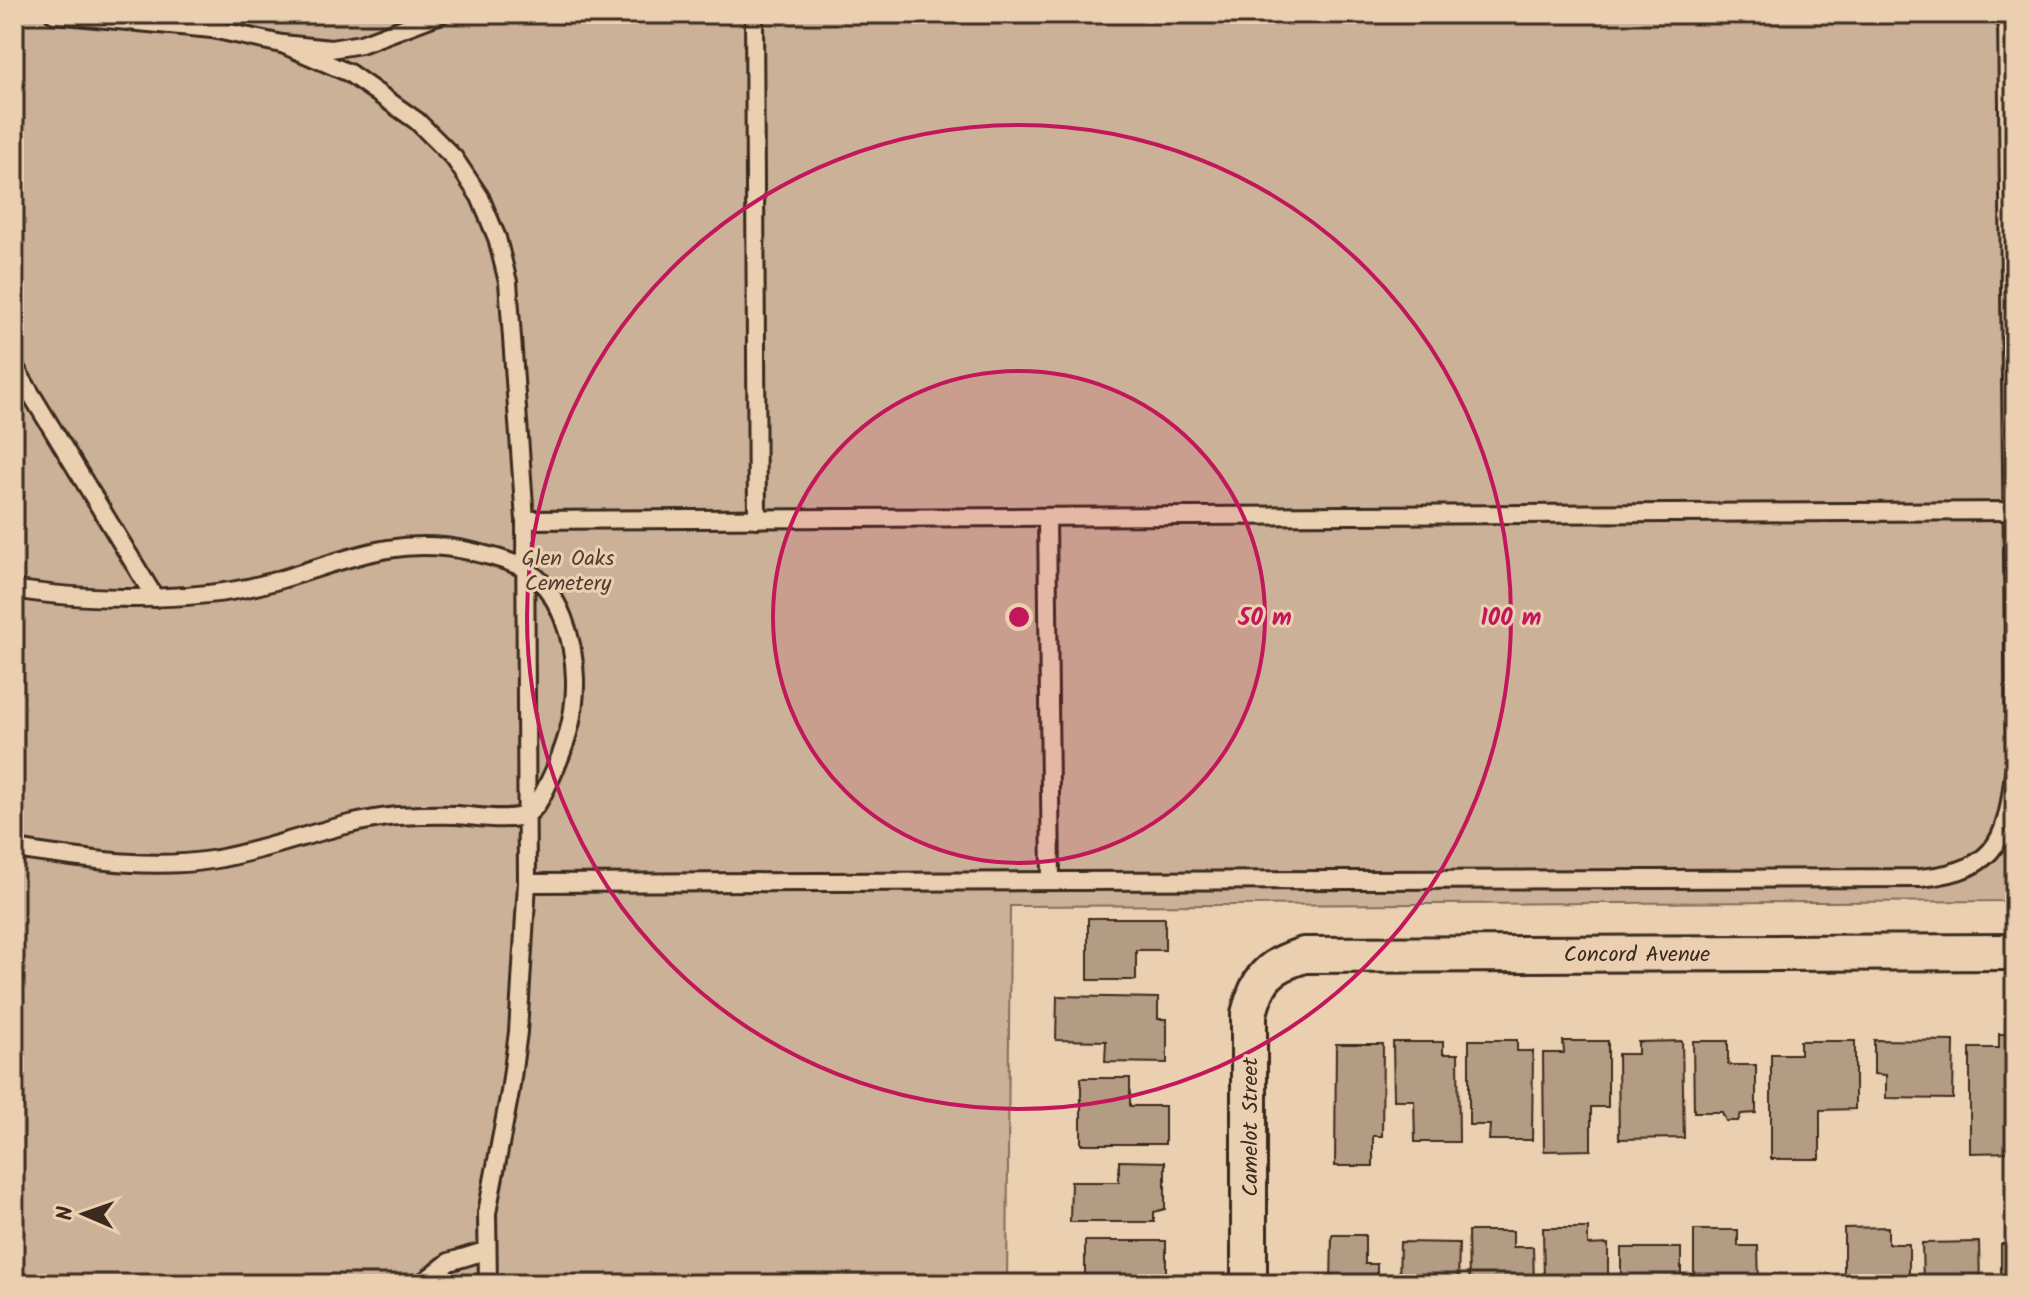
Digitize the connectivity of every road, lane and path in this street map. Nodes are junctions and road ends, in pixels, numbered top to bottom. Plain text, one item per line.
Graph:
1 (54, 14) edge
2 (441, 14) edge
3 (754, 14) edge
4 (2007, 14) edge
5 (282, 44) junction
6 (14, 366) edge
7 (2014, 511) edge
8 (1047, 517) junction
9 (757, 519) junction
10 (525, 520) junction
11 (525, 569) junction
12 (14, 589) edge
13 (155, 598) junction
14 (2015, 743) edge
15 (2015, 764) edge
16 (527, 815) junction
17 (14, 849) edge
18 (1051, 881) junction
19 (527, 883) junction
20 (2015, 952) edge
21 (1265, 974) joint
22 (485, 1251) junction
23 (421, 1284) edge
24 (488, 1284) edge
25 (1249, 1284) edge

1 - 5 lane
2 - 5 lane
3 - 9 lane
4 - 7 lane
5 - 10 lane
6 - 13 lane
7 - 8 lane
7 - 14 lane
8 - 9 lane
8 - 18 lane
9 - 10 lane
10 - 11 lane
11 - 13 lane
11 - 16 lane
11 - 16 lane
12 - 13 lane
15 - 18 lane
16 - 17 lane
16 - 19 lane
18 - 19 lane
19 - 22 lane
20 - 21 street, Concord Avenue
21 - 25 street, Camelot Street
22 - 23 lane
22 - 24 lane

